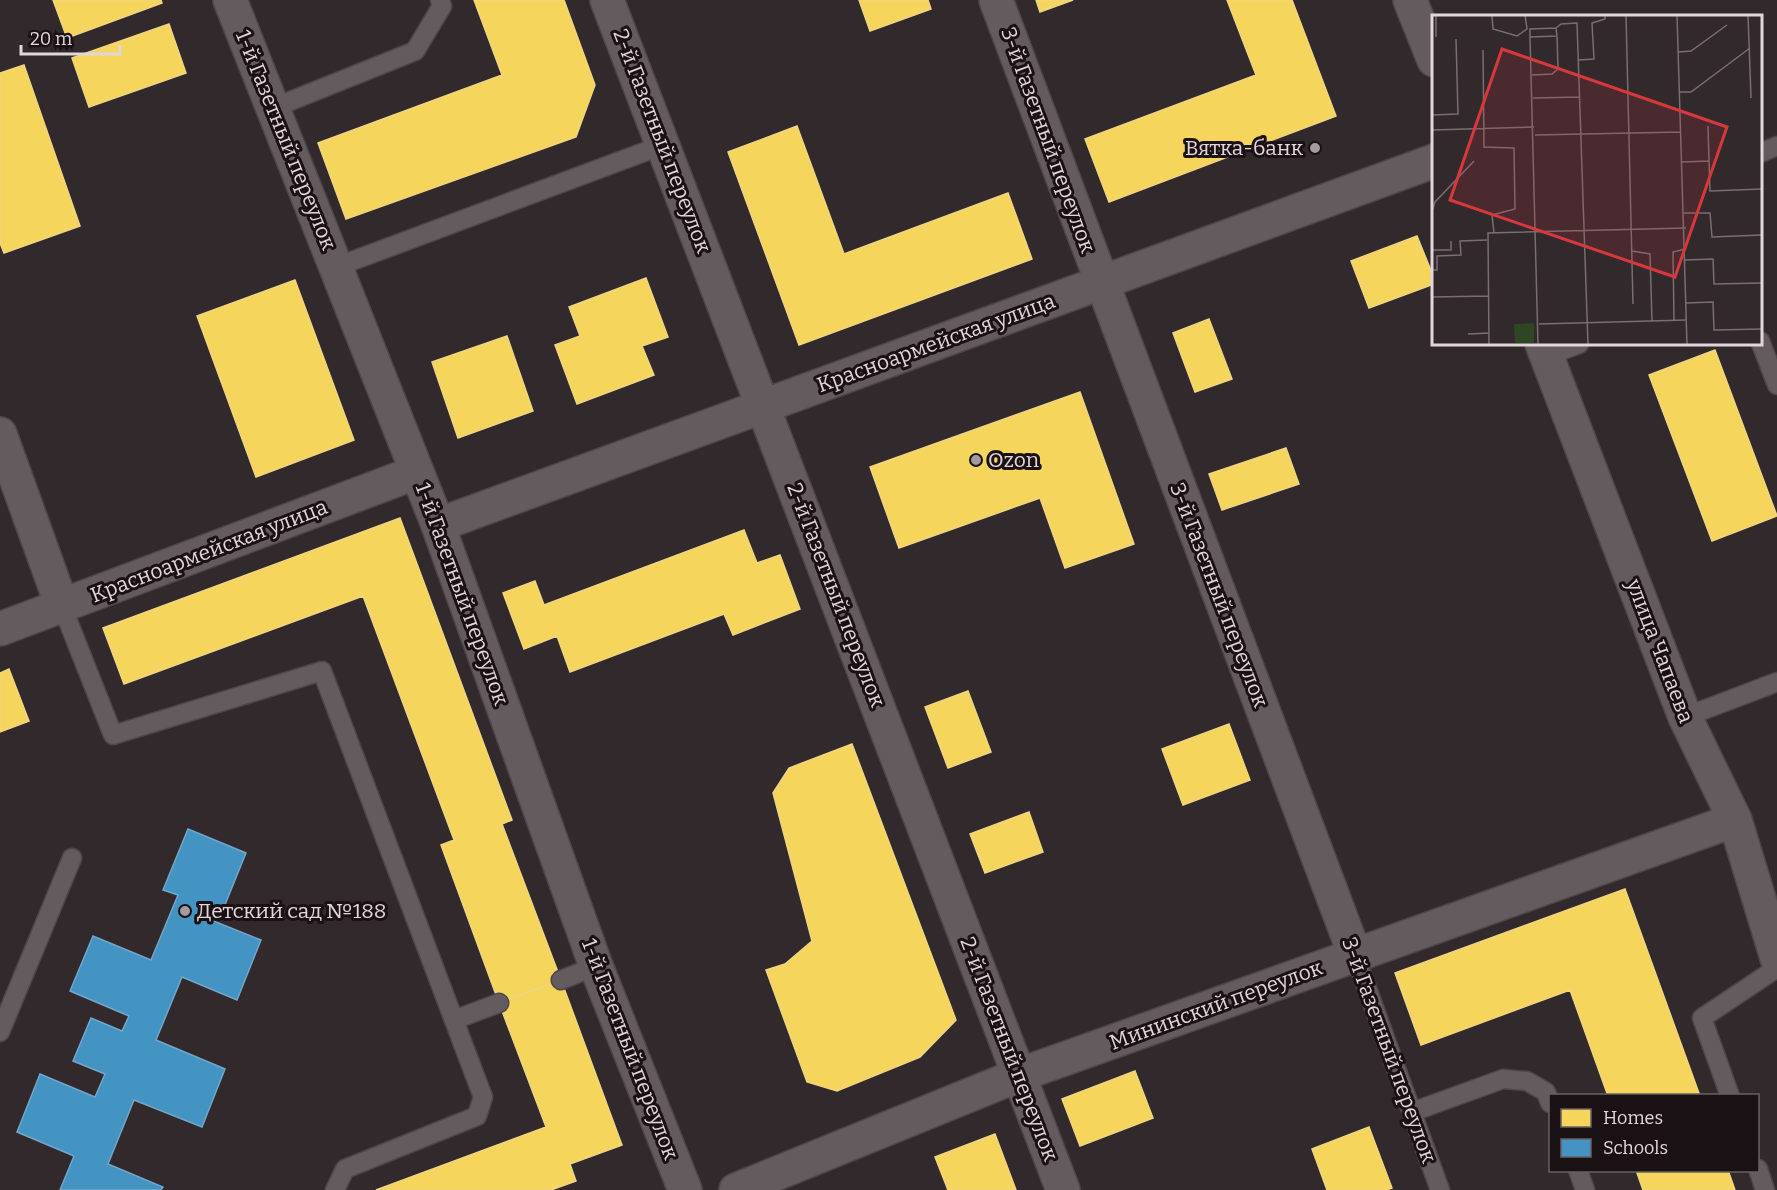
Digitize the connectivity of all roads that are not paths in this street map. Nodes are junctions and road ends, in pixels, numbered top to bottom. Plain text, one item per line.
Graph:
1 (230, 0) edge
2 (440, 0) edge
3 (607, 0) edge
4 (996, 0) edge
5 (1410, 0) edge
6 (1432, 55) edge
7 (273, 108) junction
8 (663, 145) junction
9 (1777, 146) edge
10 (1762, 153) edge
11 (1432, 162) edge
12 (336, 267) junction
13 (1102, 282) junction
14 (1573, 345) edge
15 (1762, 345) edge
16 (1544, 350) edge
17 (1777, 385) edge
18 (764, 406) junction
19 (0, 434) edge
20 (417, 472) junction
21 (438, 525) junction
22 (62, 606) junction
23 (0, 629) edge
24 (1777, 682) edge
25 (1685, 717) junction
26 (1735, 820) junction
27 (72, 858) dead end
28 (1355, 955) junction
29 (1777, 958) edge
30 (596, 966) junction
31 (1777, 968) edge
32 (561, 980) dead end
33 (500, 1003) dead end
34 (454, 1020) junction
35 (0, 1032) edge
36 (1019, 1075) junction
37 (1730, 1094) edge
38 (1549, 1099) edge
39 (1412, 1112) junction
40 (1579, 1172) edge
41 (1759, 1172) edge
42 (336, 1190) edge
43 (685, 1190) edge
44 (736, 1190) edge
45 (1063, 1190) edge
46 (1440, 1190) edge
47 (1585, 1190) edge
48 (1765, 1190) edge

1 - 7 street, 1-й Газетный переулок
2 - 7 lane
3 - 8 street, 2-й Газетный переулок
4 - 13 street, 3-й Газетный переулок
5 - 6 street
7 - 12 street, 1-й Газетный переулок
8 - 12 lane
8 - 18 street, 2-й Газетный переулок
9 - 10 lane
11 - 13 street, Красноармейская улица
12 - 20 street, 1-й Газетный переулок
13 - 18 street, Красноармейская улица
13 - 28 street, 3-й Газетный переулок
14 - 16 lane
15 - 17 lane
16 - 25 street, улица Чапаева
18 - 21 street, Красноармейская улица
18 - 36 street, 2-й Газетный переулок
19 - 22 street
20 - 21 street, 1-й Газетный переулок
20 - 22 street, Красноармейская улица
21 - 30 street, 1-й Газетный переулок
22 - 23 street, Красноармейская улица
22 - 34 lane
24 - 25 lane
25 - 26 street, улица Чапаева
26 - 28 street, Мининский переулок
26 - 29 street, улица Чапаева
27 - 35 lane
28 - 36 street, Мининский переулок
28 - 39 lane, 3-й Газетный переулок
30 - 32 lane
30 - 43 street, 1-й Газетный переулок
31 - 37 lane
33 - 34 lane
34 - 42 lane
36 - 44 street, Мининский переулок
36 - 45 street, 2-й Газетный переулок
38 - 39 lane
39 - 46 lane, 3-й Газетный переулок
40 - 47 lane
41 - 48 lane

